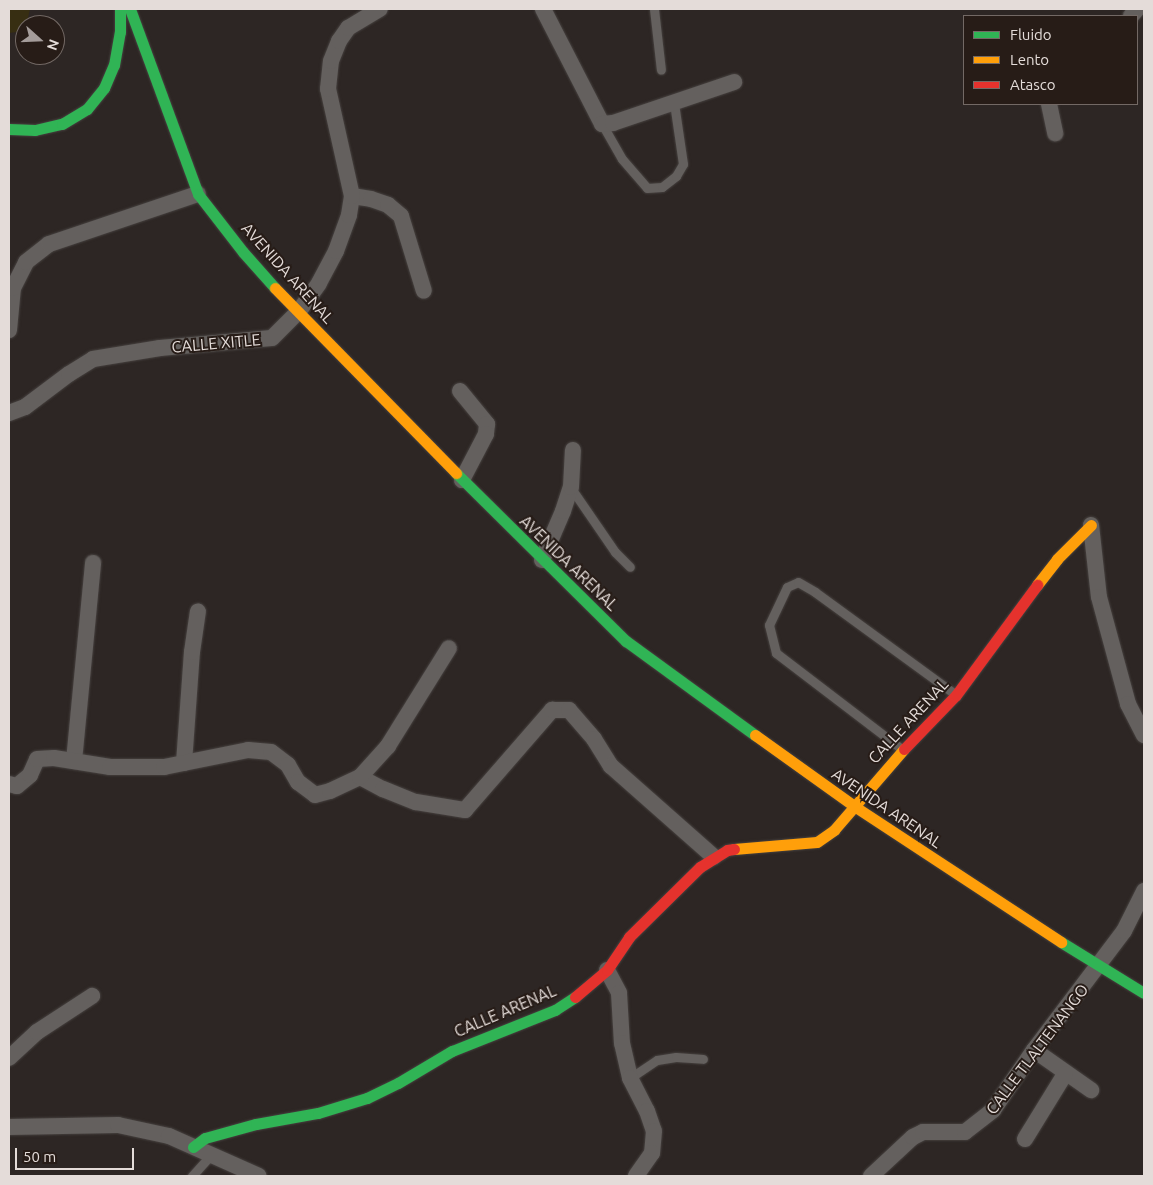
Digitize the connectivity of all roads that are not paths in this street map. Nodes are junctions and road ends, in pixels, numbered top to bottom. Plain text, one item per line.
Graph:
1 (120, 9) edge
2 (130, 9) edge
3 (380, 9) edge
4 (543, 9) edge
5 (654, 9) edge
6 (661, 70) dead end
7 (734, 82) dead end
8 (674, 102) junction
9 (1049, 105) edge
10 (602, 124) junction
11 (9, 129) edge
12 (1055, 132) dead end
13 (198, 194) junction
14 (352, 196) junction
15 (424, 292) dead end
16 (299, 311) junction
17 (9, 330) edge
18 (460, 391) dead end
19 (9, 413) edge
20 (573, 450) dead end
21 (462, 480) junction
22 (571, 488) junction
23 (1091, 524) joint
24 (542, 560) junction
25 (93, 563) dead end
26 (630, 567) dead end
27 (198, 611) dead end
28 (449, 648) dead end
29 (956, 695) junction
30 (1141, 716) edge
31 (1144, 735) edge
32 (903, 750) junction
33 (74, 761) junction
34 (184, 763) junction
35 (360, 777) junction
36 (9, 784) edge
37 (854, 806) junction
38 (714, 857) junction
39 (1144, 891) edge
40 (1098, 967) junction
41 (607, 970) junction
42 (1144, 992) edge
43 (92, 996) dead end
44 (1034, 1050) junction
45 (9, 1058) edge
46 (703, 1059) dead end
47 (1065, 1074) junction
48 (630, 1078) junction
49 (1091, 1090) dead end
50 (9, 1127) edge
51 (1026, 1139) dead end
52 (192, 1146) junction
53 (211, 1155) junction
54 (192, 1176) edge
55 (259, 1176) edge
56 (636, 1176) edge
57 (871, 1176) edge

1 - 11 street
2 - 13 street, AVENIDA ARENAL
3 - 14 street, CALLE XITLE
4 - 10 street
5 - 6 lane
7 - 8 street
8 - 10 street
8 - 10 lane
9 - 12 street
13 - 16 street, AVENIDA ARENAL
13 - 17 street
14 - 15 street
14 - 16 street, CALLE XITLE
16 - 19 street, CALLE XITLE
16 - 21 street, AVENIDA ARENAL
18 - 21 street
20 - 22 street
21 - 24 street, AVENIDA ARENAL
22 - 24 street
22 - 26 lane
23 - 29 street, CALLE ARENAL
23 - 30 street
24 - 37 street, AVENIDA ARENAL
25 - 33 street
27 - 34 street
28 - 35 street
29 - 32 street, CALLE ARENAL
29 - 32 lane
30 - 31 street
32 - 37 street, CALLE ARENAL
33 - 34 street
33 - 36 street
34 - 35 street
35 - 38 street
37 - 38 street, CALLE ARENAL
37 - 40 street, AVENIDA ARENAL
38 - 41 street, CALLE ARENAL
39 - 40 street, CALLE TLALTENANGO
40 - 42 street, AVENIDA ARENAL
40 - 44 street, CALLE TLALTENANGO
41 - 48 street
41 - 52 street, CALLE ARENAL
43 - 45 street
44 - 47 street
44 - 57 street, CALLE TLALTENANGO
46 - 48 lane
47 - 49 street
47 - 51 street
48 - 56 street
50 - 52 street
52 - 53 street
53 - 54 lane
53 - 55 street

